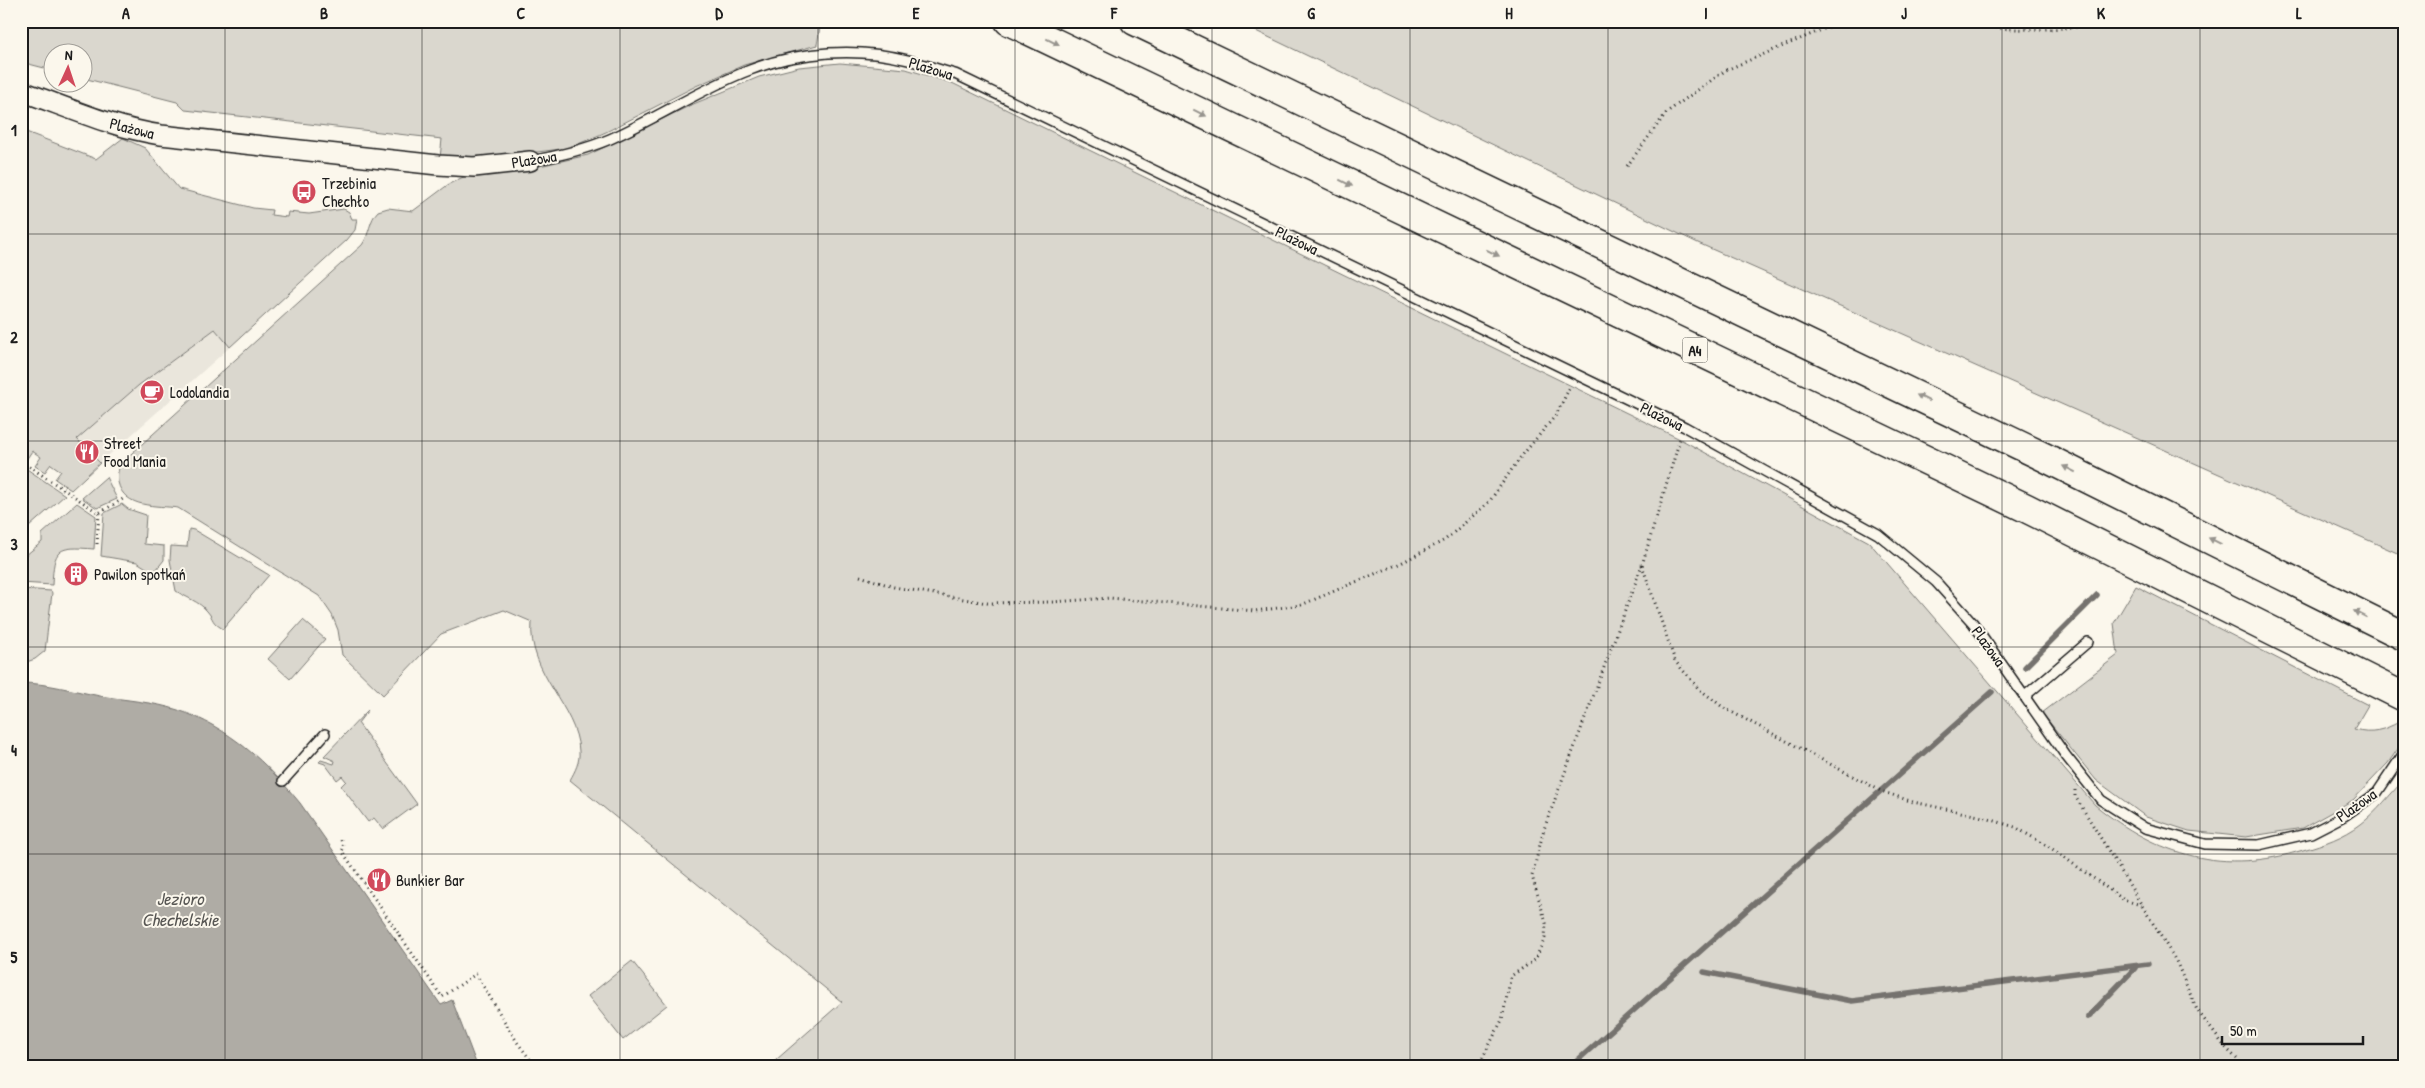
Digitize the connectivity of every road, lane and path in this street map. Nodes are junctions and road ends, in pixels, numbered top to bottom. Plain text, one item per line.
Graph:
1 (1009, 21) edge
2 (1135, 21) edge
3 (1843, 21) edge
4 (1951, 21) edge
5 (2125, 21) edge
6 (21, 90) edge
7 (530, 161) joint
8 (1626, 166) dead end
9 (1576, 376) junction
10 (1685, 427) junction
11 (21, 461) edge
12 (123, 499) dead end
13 (99, 513) junction
14 (21, 535) edge
15 (26, 540) dead end
16 (97, 544) dead end
17 (1642, 565) junction
18 (860, 576) dead end
19 (2404, 636) edge
20 (2088, 642) dead end
21 (2025, 696) junction
22 (2404, 697) edge
23 (325, 734) dead end
24 (2404, 753) edge
25 (2076, 769) junction
26 (283, 781) dead end
27 (341, 840) dead end
28 (2141, 905) junction
29 (401, 935) junction
30 (395, 940) dead end
31 (536, 1067) edge
32 (1478, 1067) edge
33 (2245, 1067) edge

1 -> 22 highway, A4
19 -> 2 highway
3 - 8 path
4 - 5 path
6 - 7 street, Plażowa
7 - 9 lane, Plażowa
9 - 10 lane, Plażowa
9 - 18 path
10 - 17 path
10 - 21 lane, Plażowa
11 - 13 path
12 - 13 path
13 - 16 path
14 - 15 path
17 - 28 path
17 - 32 path
20 - 21 lane
21 - 25 lane, Plażowa
23 - 26 lane
24 - 25 lane, Plażowa
25 - 28 path
27 - 29 path
28 - 33 path
29 - 30 path
29 - 31 path

